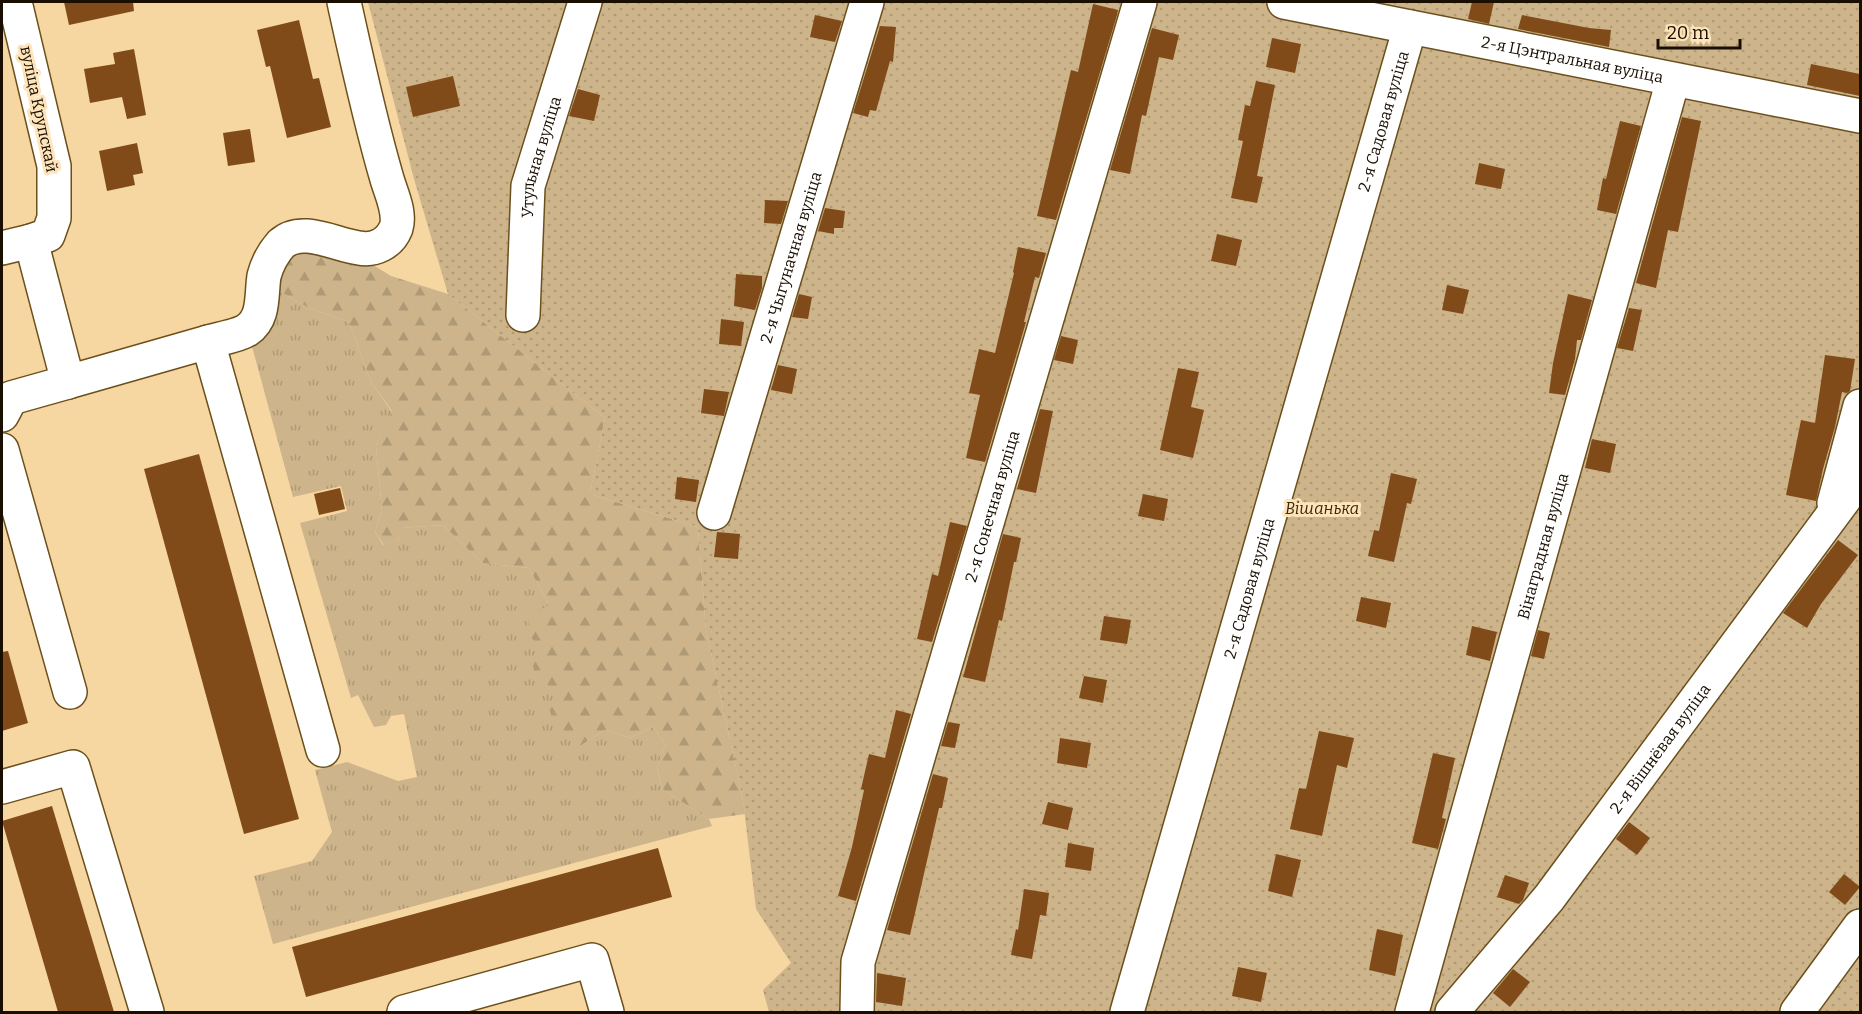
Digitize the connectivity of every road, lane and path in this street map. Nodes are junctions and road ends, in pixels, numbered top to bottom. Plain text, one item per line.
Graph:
1 (15, 2) edge
2 (344, 2) edge
3 (585, 2) edge
4 (867, 2) edge
5 (1140, 2) edge
6 (1284, 2) edge
7 (1410, 27) junction
8 (1673, 80) junction
9 (1860, 116) edge
10 (16, 244) edge
11 (523, 315) dead end
12 (208, 342) junction
13 (68, 382) junction
14 (1860, 406) edge
15 (2, 415) edge
16 (2, 450) edge
17 (1860, 478) edge
18 (714, 513) dead end
19 (1830, 518) junction
20 (70, 692) dead end
21 (323, 750) dead end
22 (2, 787) edge
23 (1860, 926) edge
24 (147, 1012) edge
25 (404, 1012) edge
26 (607, 1012) edge
27 (857, 1012) edge
28 (1127, 1012) edge
29 (1412, 1012) edge
30 (1452, 1012) edge
31 (1797, 1012) edge

1 - 10 street, вуліца Крупскай
2 - 12 street
3 - 11 street, Утульная вуліца
4 - 18 street, 2-я Чыгуначная вуліца
5 - 27 street, 2-я Сонечная вуліца
6 - 7 street, 2-я Цэнтральная вуліца
7 - 8 street, 2-я Цэнтральная вуліца
7 - 28 street, 2-я Садовая вуліца
8 - 9 street, 2-я Цэнтральная вуліца
8 - 29 street, Вінаградная вуліца
10 - 13 street
12 - 13 street
12 - 21 street
13 - 15 street
14 - 19 street
16 - 20 street
17 - 19 street, 2-я Вішнёвая вуліца
19 - 30 street, 2-я Вішнёвая вуліца
22 - 24 street
23 - 31 street
25 - 26 street

